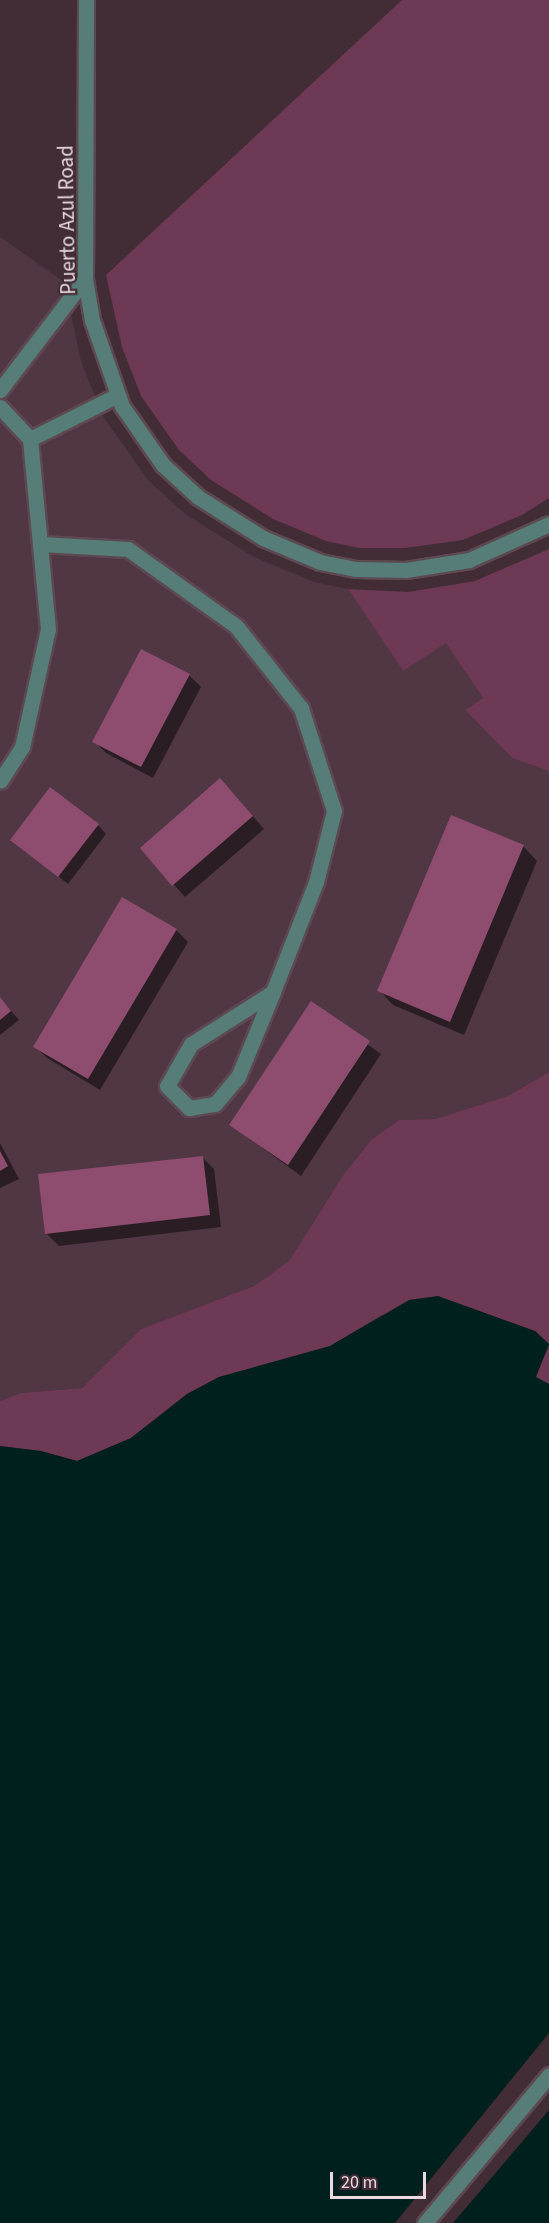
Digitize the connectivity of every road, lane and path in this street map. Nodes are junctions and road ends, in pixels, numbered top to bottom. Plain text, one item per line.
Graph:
1 (86, 0) edge
2 (85, 279) junction
3 (0, 390) edge
4 (118, 395) junction
5 (0, 406) edge
6 (30, 439) junction
7 (549, 524) edge
8 (41, 544) junction
9 (0, 781) edge
10 (273, 992) junction
11 (549, 2075) edge
12 (425, 2223) edge

1 - 2 street, Puerto Azul Road
2 - 3 street
2 - 4 street, Puerto Azul Road
4 - 6 street
4 - 7 street, Puerto Azul Road
5 - 6 street
6 - 8 street
8 - 9 street
8 - 10 street
10 - 10 street
11 - 12 street

